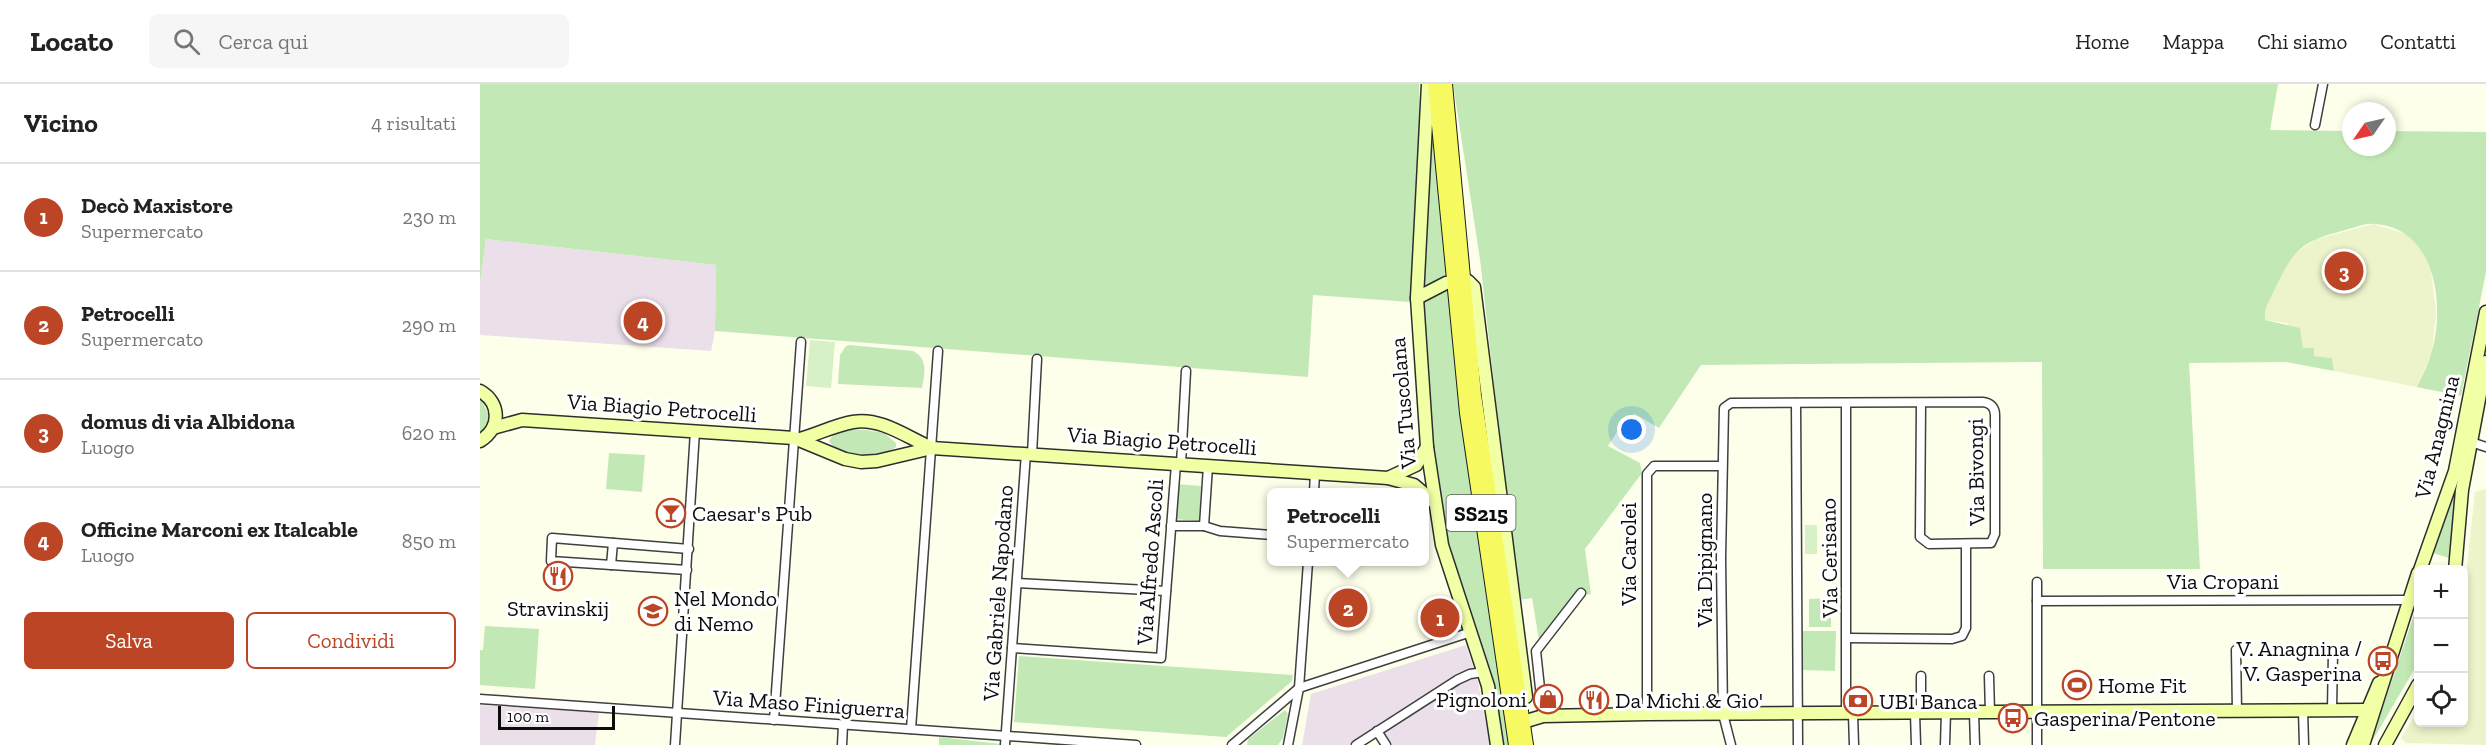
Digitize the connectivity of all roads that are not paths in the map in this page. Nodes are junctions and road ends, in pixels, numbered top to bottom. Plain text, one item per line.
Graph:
1 (1428, 84) edge
2 (1435, 84) edge
3 (1445, 84) edge
4 (2323, 84) edge
5 (2315, 125) dead end
6 (1458, 280) junction
7 (1417, 298) junction
8 (2486, 312) edge
9 (801, 342) dead end
10 (938, 351) dead end
11 (1036, 359) dead end
12 (2486, 362) edge
13 (1186, 371) dead end
14 (480, 391) edge
15 (1796, 403) junction
16 (1846, 403) junction
17 (1921, 403) junction
18 (495, 406) junction
19 (1725, 406) joint
20 (522, 420) junction
21 (494, 428) junction
22 (829, 430) junction
23 (695, 431) junction
24 (904, 435) junction
25 (797, 438) junction
26 (480, 441) edge
27 (2471, 442) junction
28 (1427, 447) junction
29 (2486, 447) edge
30 (932, 448) junction
31 (828, 451) junction
32 (1029, 453) junction
33 (898, 456) junction
34 (1178, 464) junction
35 (1209, 466) junction
36 (1722, 466) junction
37 (1315, 473) junction
38 (1388, 478) junction
39 (1314, 488) edge
40 (1418, 488) edge
41 (1499, 494) junction
42 (1429, 498) edge
43 (1434, 502) junction
44 (1171, 526) junction
45 (1204, 526) junction
46 (1267, 535) edge
47 (613, 543) junction
48 (1966, 545) junction
49 (689, 549) junction
50 (1497, 553) junction
51 (611, 565) junction
52 (2421, 565) edge
53 (2455, 565) edge
54 (1308, 566) edge
55 (687, 570) junction
56 (2037, 582) dead end
57 (1017, 583) junction
58 (2414, 589) edge
59 (1166, 591) junction
60 (1581, 593) dead end
61 (2037, 600) junction
62 (2409, 600) junction
63 (1471, 632) junction
64 (1848, 638) junction
65 (1012, 648) junction
66 (2236, 650) dead end
67 (2333, 652) dead end
68 (1512, 653) junction
69 (2391, 661) junction
70 (1484, 672) junction
71 (1922, 676) dead end
72 (1989, 676) dead end
73 (1299, 688) junction
74 (2414, 691) edge
75 (1526, 697) junction
76 (480, 699) edge
77 (2408, 701) junction
78 (2303, 710) junction
79 (2332, 710) junction
80 (2366, 710) junction
81 (2237, 711) junction
82 (1946, 712) junction
83 (1974, 712) junction
84 (1990, 712) junction
85 (678, 713) junction
86 (1798, 713) junction
87 (1918, 713) junction
88 (2037, 713) junction
89 (1647, 714) junction
90 (1723, 714) junction
91 (1850, 714) junction
92 (1543, 716) junction
93 (774, 720) junction
94 (1522, 722) junction
95 (843, 725) junction
96 (911, 729) junction
97 (1377, 731) junction
98 (1005, 740) edge
99 (675, 745) edge
100 (842, 745) edge
101 (1136, 745) edge
102 (1232, 745) edge
103 (1288, 745) edge
104 (1356, 745) edge
105 (1386, 745) edge
106 (1497, 745) edge
107 (1516, 745) edge
108 (1526, 745) edge
109 (1731, 745) edge
110 (1798, 745) edge
111 (1854, 745) edge
112 (1916, 745) edge
113 (1945, 745) edge
114 (1975, 745) edge
115 (2037, 745) edge
116 (2304, 745) edge
117 (2353, 745) edge
118 (2363, 745) edge
119 (2376, 745) edge
120 (2385, 745) edge

1 - 7 street, Via Tuscolana
2 - 6 main road, SS215
3 - 6 main road, SS215
4 - 5 street
6 - 7 street
6 - 41 street
6 - 50 main road, SS215
6 - 107 main road, SS215
7 - 28 street, Via Tuscolana
8 - 52 street, Via Anagnina
9 - 25 street
10 - 30 street
11 - 32 street, Via Gabriele Napodano
12 - 27 street, Via Anagnina
13 - 34 street, Via Alfredo Ascoli
14 - 18 street, Via Biagio Petrocelli
15 - 16 street, Via Bivongi
15 - 19 street, Via Bivongi
15 - 86 street, Via Cerisano
16 - 17 street, Via Bivongi
16 - 64 street, Via Cerisano
17 - 48 street, Via Bivongi
17 - 48 street, Via Bivongi
18 - 20 street, Via Biagio Petrocelli
18 - 21 street
19 - 36 street, Via Dipignano
20 - 21 street, Via Biagio Petrocelli
20 - 23 street, Via Biagio Petrocelli
21 - 26 street
22 - 24 street, Via Biagio Petrocelli
22 - 25 street, Via Biagio Petrocelli
22 - 31 street
23 - 25 street, Via Biagio Petrocelli
23 - 49 street
24 - 30 street, Via Biagio Petrocelli
24 - 33 street
25 - 31 street, Via Biagio Petrocelli
25 - 93 street
27 - 29 street
27 - 53 street, Via Anagnina
28 - 38 street, Via Biagio Petrocelli
28 - 43 street, Via Tuscolana
30 - 32 street, Via Biagio Petrocelli
30 - 33 street, Via Biagio Petrocelli
30 - 96 street
31 - 33 street, Via Biagio Petrocelli
32 - 34 street, Via Biagio Petrocelli
32 - 57 street, Via Gabriele Napodano
34 - 35 street, Via Biagio Petrocelli
34 - 44 street, Via Alfredo Ascoli
35 - 37 street, Via Biagio Petrocelli
35 - 45 street
36 - 89 street, Via Carolei
36 - 90 street, Via Dipignano
37 - 38 street, Via Biagio Petrocelli
37 - 39 street
38 - 40 street, Via Biagio Petrocelli
41 - 50 street
41 - 75 street
42 - 43 street, Via Biagio Petrocelli
43 - 63 street, Via Tuscolana
44 - 45 street
44 - 59 street, Via Alfredo Ascoli
45 - 46 street
47 - 49 street
47 - 51 street
47 - 51 street
48 - 64 street
49 - 55 street
50 - 68 main road, SS215
51 - 55 street
54 - 73 street
55 - 85 street
56 - 61 street
57 - 59 street
57 - 65 street, Via Gabriele Napodano
58 - 62 street, Via Anagnina
59 - 65 street, Via Alfredo Ascoli
60 - 92 street
61 - 62 street, Via Cropani
61 - 88 street
62 - 69 street, Via Anagnina
63 - 70 street, Via Tuscolana
63 - 73 street
64 - 91 street, Via Cerisano
65 - 98 street, Via Gabriele Napodano
66 - 81 street
67 - 79 street
68 - 75 street
68 - 94 main road, SS215
69 - 80 street, Via Anagnina
69 - 118 street, Via Anagnina
70 - 97 street
70 - 106 street, Via Tuscolana
71 - 87 street
72 - 84 street
73 - 102 street
73 - 103 street
74 - 77 street
75 - 92 street
76 - 85 street, Via Maso Finiguerra
77 - 119 street
77 - 120 street
78 - 79 street
78 - 81 street
78 - 116 street
79 - 80 street
80 - 117 street, Via Anagnina
81 - 88 street
82 - 83 street
82 - 87 street
82 - 113 street
83 - 84 street
83 - 114 street
84 - 88 street
85 - 93 street, Via Maso Finiguerra
85 - 99 street
86 - 90 street
86 - 91 street
86 - 110 street, Via Cerisano
87 - 91 street
87 - 112 street
88 - 115 street
89 - 90 street
89 - 92 street
90 - 109 street, Via Dipignano
91 - 111 street, Via Cerisano
92 - 94 street
93 - 95 street, Via Maso Finiguerra
94 - 108 main road, SS215
95 - 96 street, Via Maso Finiguerra
95 - 100 street
96 - 98 street, Via Maso Finiguerra
97 - 104 street
97 - 105 street
98 - 101 street, Via Maso Finiguerra

